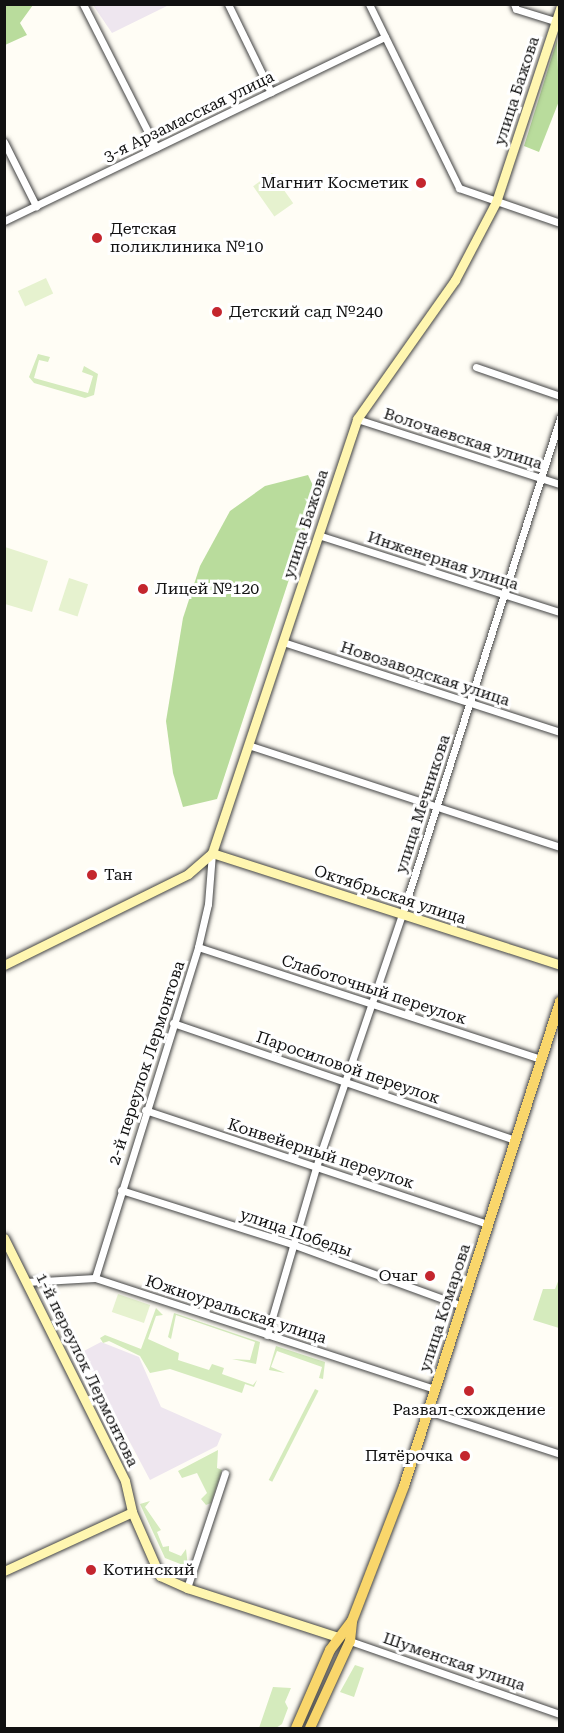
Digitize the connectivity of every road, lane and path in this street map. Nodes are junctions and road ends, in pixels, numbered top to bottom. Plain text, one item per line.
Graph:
1 (82, 4) edge
2 (228, 4) edge
3 (369, 4) edge
4 (514, 4) edge
5 (560, 8) edge
6 (555, 21) junction
7 (385, 37) junction
8 (271, 92) junction
9 (4, 142) edge
10 (156, 148) junction
11 (496, 202) junction
12 (36, 206) junction
13 (4, 221) edge
14 (560, 222) edge
15 (476, 367) dead end
16 (560, 396) edge
17 (560, 418) edge
18 (357, 419) junction
19 (541, 478) junction
20 (560, 484) edge
21 (318, 535) junction
22 (504, 595) junction
23 (560, 612) edge
24 (283, 642) junction
25 (470, 703) junction
26 (560, 732) edge
27 (248, 745) junction
28 (436, 807) junction
29 (560, 847) edge
30 (212, 853) junction
31 (402, 915) junction
32 (198, 947) junction
33 (4, 965) edge
34 (560, 965) edge
35 (372, 1002) junction
36 (560, 1002) edge
37 (173, 1023) junction
38 (541, 1059) junction
39 (345, 1081) junction
40 (145, 1110) junction
41 (515, 1140) junction
42 (315, 1167) junction
43 (121, 1191) junction
44 (488, 1224) junction
45 (4, 1238) edge
46 (292, 1244) junction
47 (95, 1278) junction
48 (26, 1282) junction
49 (462, 1306) junction
50 (267, 1335) junction
51 (435, 1389) junction
52 (428, 1411) junction
53 (560, 1454) edge
54 (225, 1473) dead end
55 (132, 1512) junction
56 (4, 1572) edge
57 (187, 1588) junction
58 (352, 1621) junction
59 (338, 1637) junction
60 (350, 1641) junction
61 (560, 1714) edge
62 (296, 1728) edge
63 (310, 1728) edge

1 - 10 street
2 - 8 street
3 - 7 street
4 - 6 street
5 - 6 main road, улица Бажова
6 - 11 main road, улица Бажова
7 - 8 street, 3-я Арзамасская улица
7 - 11 street
8 - 10 street, 3-я Арзамасская улица
9 - 12 street
10 - 12 street, 3-я Арзамасская улица
11 - 14 street
11 - 18 main road, улица Бажова
12 - 13 street, 3-я Арзамасская улица
15 - 16 street
17 - 19 street, улица Мечникова
18 - 19 street, Волочаевская улица
18 - 21 main road, улица Бажова
19 - 20 street, Волочаевская улица
19 - 22 street, улица Мечникова
21 - 22 street, Инженерная улица
21 - 24 main road, улица Бажова
22 - 23 street, Инженерная улица
22 - 25 street, улица Мечникова
24 - 25 street, Новозаводская улица
24 - 27 main road, улица Бажова
25 - 26 street, Новозаводская улица
25 - 28 street, улица Мечникова
27 - 28 street
27 - 30 main road, улица Бажова
28 - 29 street
28 - 31 street, улица Мечникова
30 - 31 main road, Октябрьская улица
30 - 32 street, 2-й переулок Лермонтова
30 - 33 main road
31 - 34 main road, Октябрьская улица
31 - 35 street, улица Мечникова
32 - 35 street, Слаботочный переулок
32 - 37 street, 2-й переулок Лермонтова
35 - 38 street, Слаботочный переулок
35 - 39 street, улица Мечникова
36 - 38 main road, улица Комарова
37 - 39 street, Паросиловой переулок
37 - 40 street, 2-й переулок Лермонтова
38 - 41 main road, улица Комарова
39 - 41 street, Паросиловой переулок
39 - 42 street, улица Мечникова
40 - 42 street, Конвейерный переулок
40 - 43 street, 2-й переулок Лермонтова
41 - 44 main road, улица Комарова
42 - 44 street, Конвейерный переулок
42 - 46 street, улица Мечникова
43 - 46 street, улица Победы
43 - 47 street, 2-й переулок Лермонтова
44 - 49 main road, улица Комарова
45 - 48 main road, 1-й переулок Лермонтова
46 - 49 street, улица Победы
46 - 50 street, улица Мечникова
47 - 48 street, Южноуральская улица
47 - 50 street, Южноуральская улица
48 - 55 main road, 1-й переулок Лермонтова
49 - 51 main road, улица Комарова
50 - 51 street, Южноуральская улица
51 - 52 main road, улица Комарова
52 - 53 street
52 - 58 main road, улица Комарова
54 - 57 street
55 - 56 main road
55 - 57 main road, 1-й переулок Лермонтова
57 - 59 main road, 1-й переулок Лермонтова
58 - 59 main road, улица Комарова
58 - 60 main road, улица Комарова
59 - 60 main road, Шуменская улица
59 - 62 main road, улица Комарова
60 - 61 street, Шуменская улица
60 - 63 main road, улица Комарова

